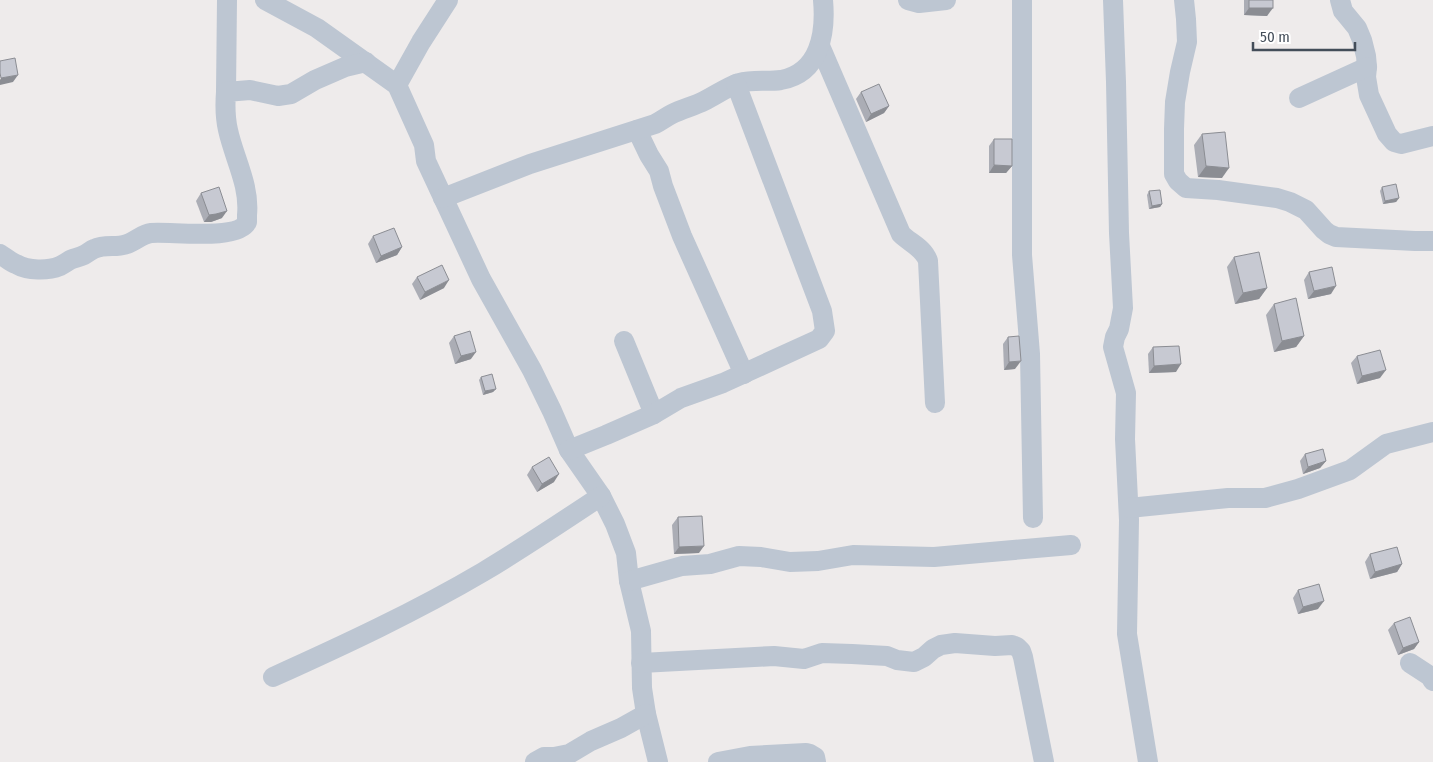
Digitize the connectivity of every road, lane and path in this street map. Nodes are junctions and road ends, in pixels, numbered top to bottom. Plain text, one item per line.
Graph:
1 (227, 0) edge
2 (265, 0) edge
3 (448, 0) edge
4 (823, 0) edge
5 (908, 0) edge
6 (946, 0) edge
7 (1022, 0) edge
8 (1113, 0) edge
9 (1184, 0) edge
10 (1340, 0) edge
11 (820, 46) junction
12 (366, 62) junction
13 (1367, 67) junction
14 (736, 84) junction
15 (397, 85) junction
16 (226, 92) junction
17 (1299, 98) dead end
18 (637, 130) junction
19 (1433, 136) edge
20 (443, 198) junction
21 (1433, 241) edge
22 (0, 254) edge
23 (624, 341) dead end
24 (744, 374) junction
25 (935, 404) dead end
26 (654, 414) junction
27 (1433, 432) edge
28 (569, 450) junction
29 (601, 496) junction
30 (1129, 508) junction
31 (1032, 518) dead end
32 (1071, 546) dead end
33 (629, 581) junction
34 (1410, 663) dead end
35 (641, 664) junction
36 (272, 677) dead end
37 (1433, 681) edge
38 (646, 714) junction
39 (535, 762) edge
40 (658, 762) edge
41 (718, 762) edge
42 (816, 762) edge
43 (1044, 762) edge
44 (1148, 762) edge

1 - 16 street
2 - 12 street
3 - 15 street
4 - 11 street
5 - 6 street
7 - 31 street
8 - 30 street
9 - 21 street
10 - 13 street
11 - 14 street
11 - 25 street
12 - 15 street
12 - 16 street
13 - 17 street
13 - 19 street
14 - 18 street
14 - 24 street
15 - 20 street
16 - 22 street
18 - 20 street
18 - 24 street
20 - 28 street
23 - 26 street
24 - 26 street
26 - 28 street
27 - 30 street
28 - 29 street
29 - 33 street
29 - 36 street
30 - 44 street
32 - 33 street
33 - 35 street
34 - 37 street
35 - 38 street
35 - 43 street
38 - 39 street
38 - 40 street
41 - 42 street

